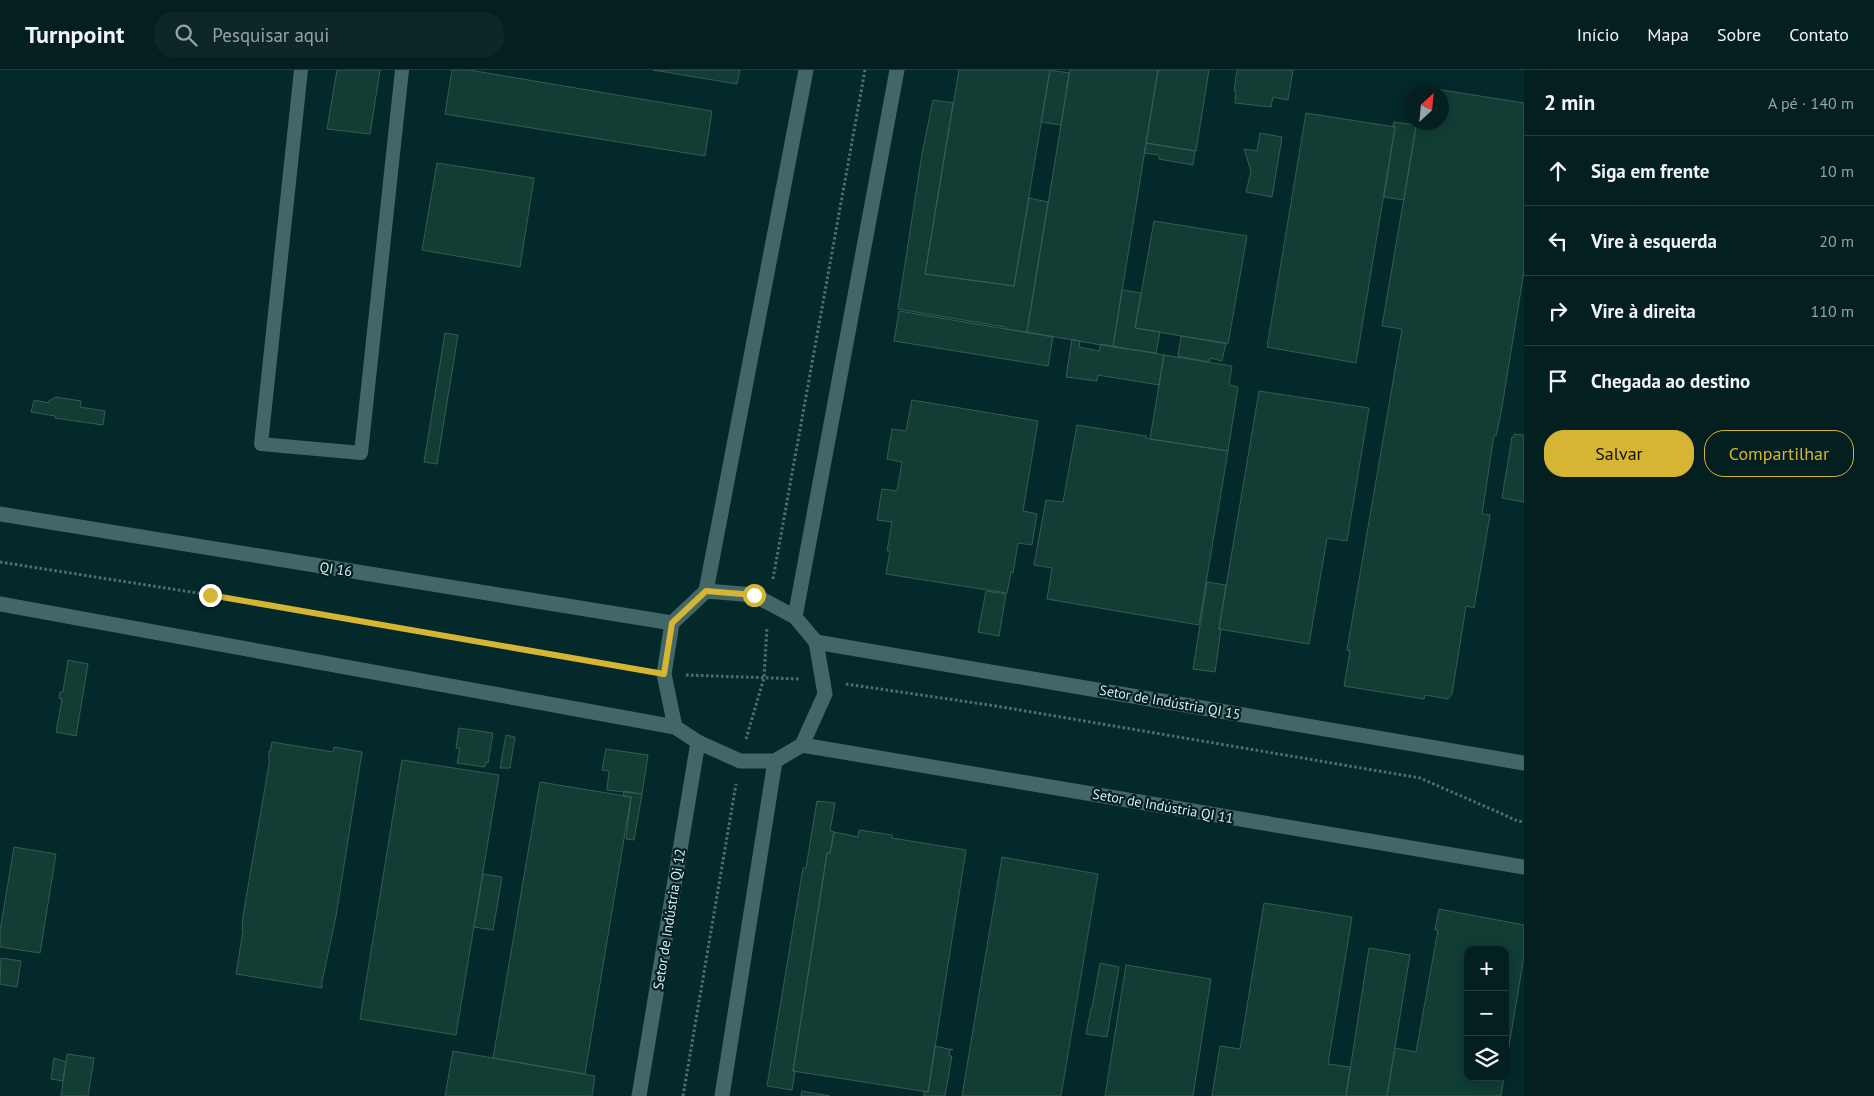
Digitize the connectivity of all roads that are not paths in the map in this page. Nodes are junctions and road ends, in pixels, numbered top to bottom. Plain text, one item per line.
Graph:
1 (301, 70) edge
2 (402, 70) edge
3 (806, 70) edge
4 (897, 70) edge
5 (0, 514) edge
6 (706, 591) junction
7 (0, 604) edge
8 (795, 617) junction
9 (672, 623) junction
10 (816, 642) junction
11 (675, 727) junction
12 (698, 742) junction
13 (802, 745) junction
14 (774, 761) junction
15 (1524, 763) edge
16 (1524, 867) edge
17 (639, 1096) edge
18 (722, 1096) edge

1 - 2 lane
3 - 6 street
4 - 8 street
5 - 9 street, QI 16
6 - 8 street
6 - 9 street
7 - 11 street
8 - 10 street
9 - 11 street
10 - 13 street
10 - 15 street, Setor de Indústria QI 15
11 - 12 street
12 - 14 street
12 - 17 street, Setor de Indústria Qi 12
13 - 14 street
13 - 16 street, Setor de Indústria QI 11
14 - 18 street

